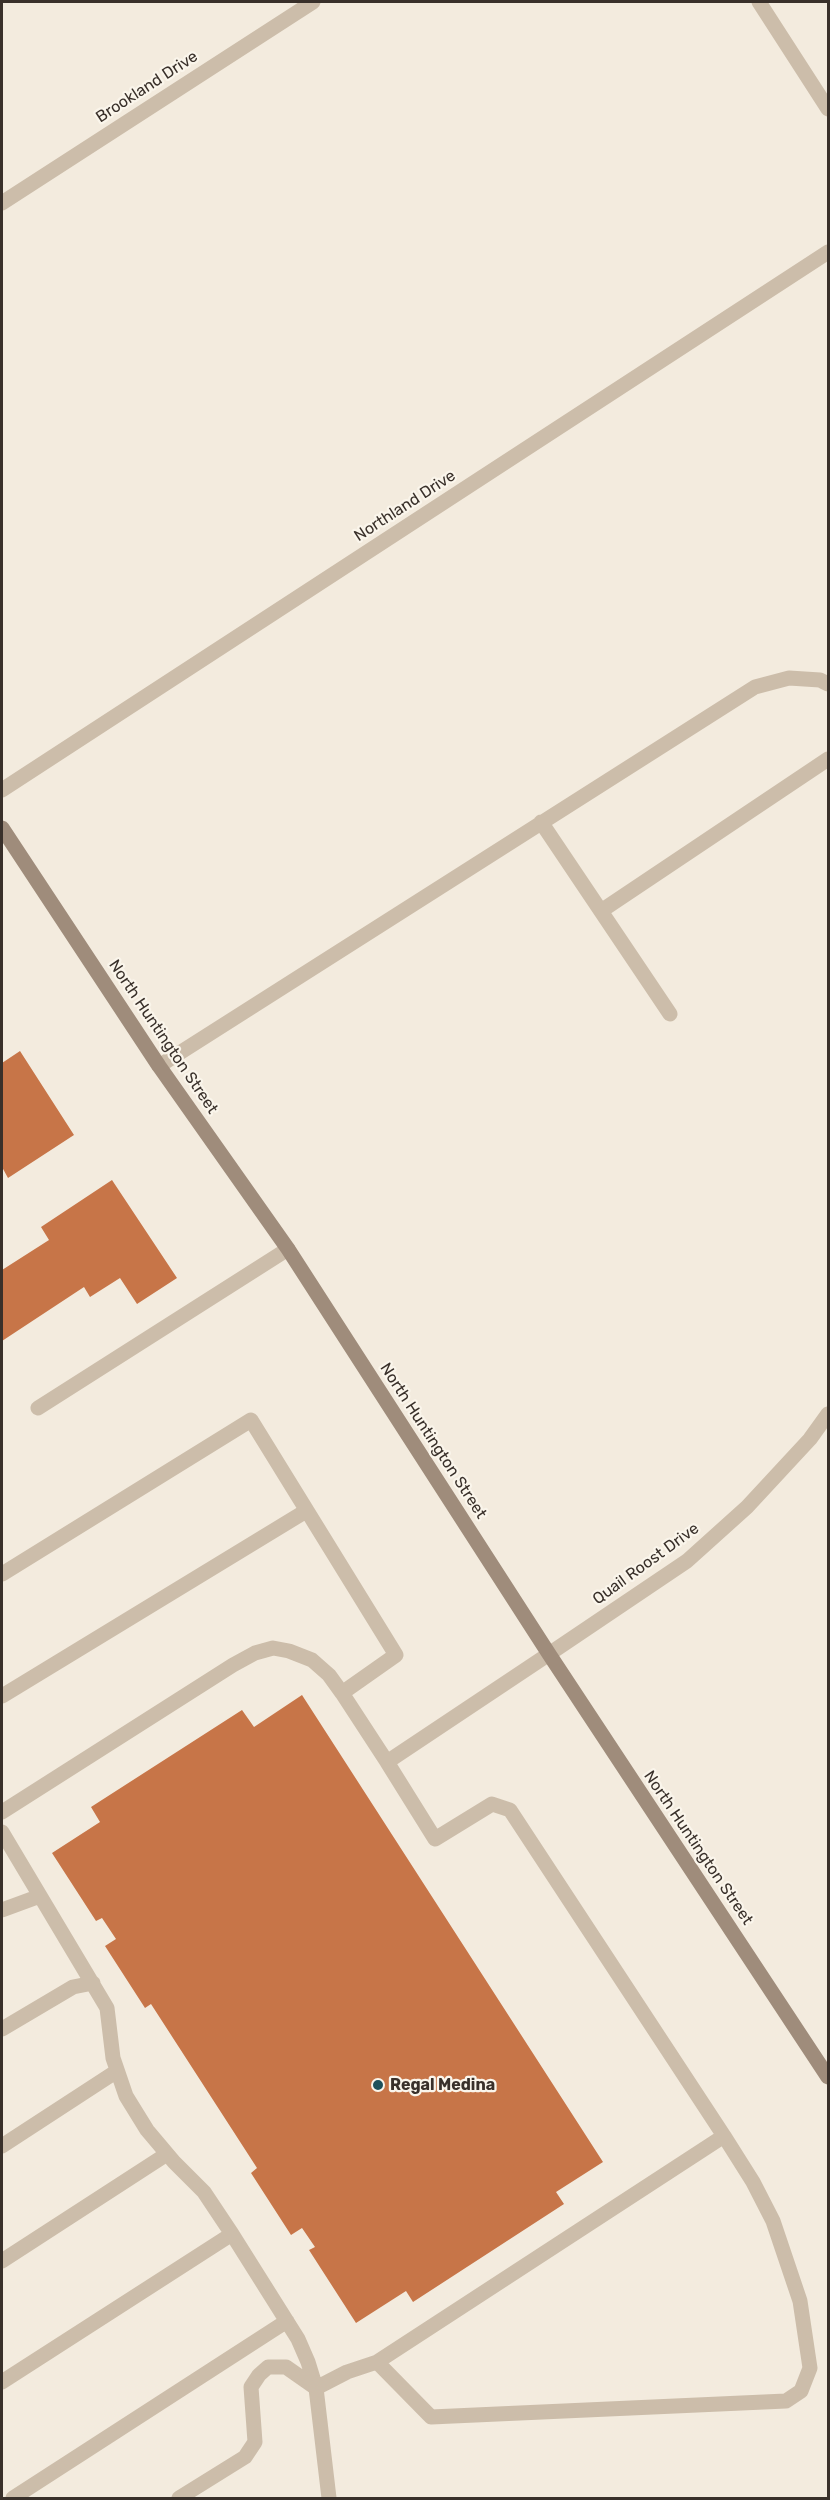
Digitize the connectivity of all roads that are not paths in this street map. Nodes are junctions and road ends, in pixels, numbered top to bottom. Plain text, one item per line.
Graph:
1 (313, 2) edge
2 (759, 2) edge
3 (828, 109) edge
4 (2, 203) edge
5 (828, 252) edge
6 (828, 684) edge
7 (828, 759) edge
8 (2, 790) edge
9 (542, 822) junction
10 (2, 828) edge
11 (601, 911) junction
12 (670, 1014) dead end
13 (159, 1066) junction
14 (288, 1249) junction
15 (38, 1408) dead end
16 (828, 1414) edge
17 (306, 1511) junction
18 (2, 1574) edge
19 (549, 1654) junction
20 (342, 1693) junction
21 (2, 1696) edge
22 (387, 1762) junction
23 (2, 1812) edge
24 (2, 1832) edge
25 (40, 1896) junction
26 (2, 1910) edge
27 (93, 1983) junction
28 (2, 2030) edge
29 (117, 2071) junction
30 (828, 2077) edge
31 (724, 2136) junction
32 (2, 2146) edge
33 (167, 2154) junction
34 (232, 2234) junction
35 (2, 2261) edge
36 (286, 2321) junction
37 (377, 2362) junction
38 (2, 2382) edge
39 (316, 2388) junction
40 (13, 2499) edge
41 (179, 2499) edge
42 (330, 2499) edge

1 - 4 street, Brookland Drive
2 - 3 street
5 - 8 street, Northland Drive
6 - 9 street
7 - 11 street
9 - 11 street
9 - 13 street
10 - 13 street, North Huntington Street
11 - 12 street
13 - 14 street, North Huntington Street
14 - 15 street
14 - 19 street, North Huntington Street
16 - 19 street, Quail Roost Drive
17 - 18 street
17 - 20 street
17 - 21 street
19 - 22 street, Quail Roost Drive
19 - 30 street, North Huntington Street
20 - 22 street
20 - 23 street
22 - 31 street
24 - 25 street
25 - 26 street
25 - 27 street
27 - 28 street
27 - 29 street
29 - 32 street
29 - 33 street
31 - 37 street
31 - 37 street
33 - 34 street
33 - 35 street
34 - 36 street
34 - 38 street
36 - 39 street
36 - 40 street
37 - 39 street
39 - 41 street
39 - 42 street

